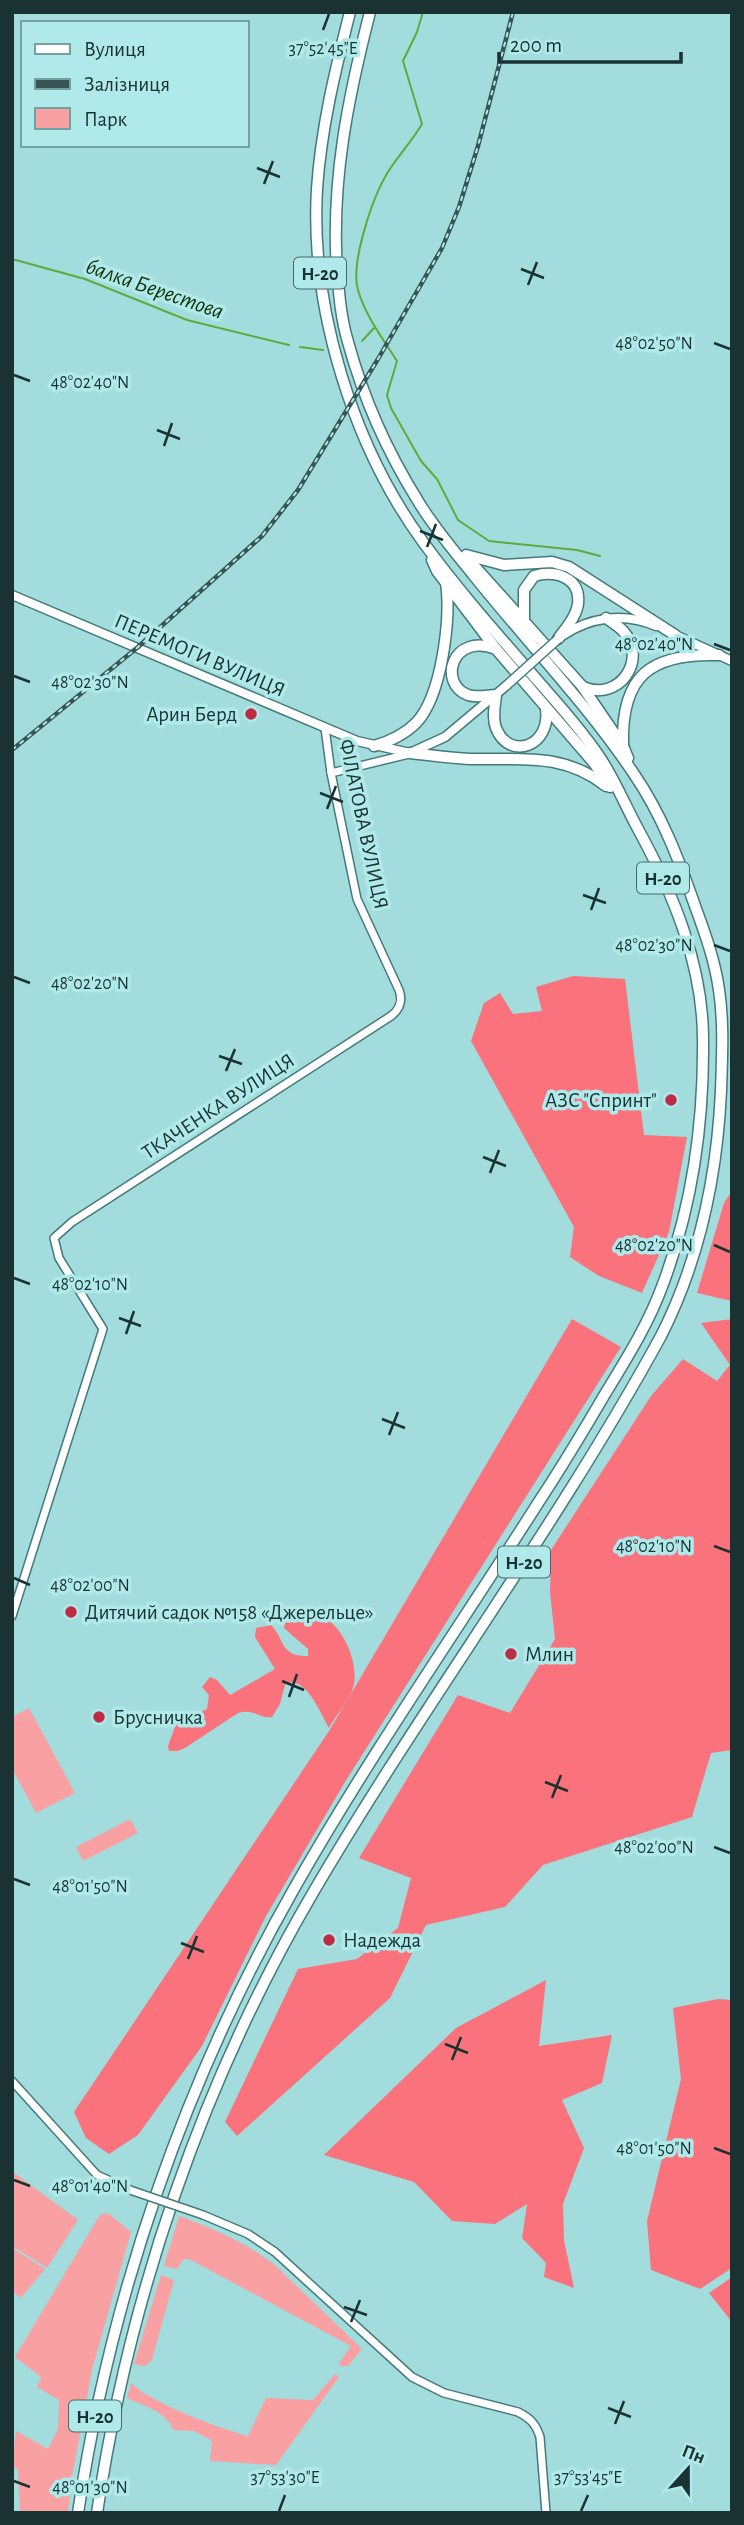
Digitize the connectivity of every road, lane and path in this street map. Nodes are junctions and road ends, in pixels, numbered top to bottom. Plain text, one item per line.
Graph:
1 (350, 12) edge
2 (370, 12) edge
3 (317, 187) junction
4 (337, 188) junction
5 (426, 546) junction
6 (452, 548) junction
7 (464, 554) junction
8 (446, 582) junction
9 (12, 596) edge
10 (606, 618) junction
11 (524, 620) junction
12 (675, 635) junction
13 (558, 639) junction
14 (496, 649) junction
15 (719, 655) junction
16 (732, 661) edge
17 (582, 686) junction
18 (496, 695) junction
19 (546, 708) junction
20 (325, 728) junction
21 (374, 746) junction
22 (623, 746) junction
23 (410, 753) junction
24 (331, 773) junction
25 (637, 778) junction
26 (612, 790) junction
27 (624, 803) junction
28 (401, 1003) joint
29 (515, 1540) junction
30 (531, 1550) junction
31 (12, 1616) edge
32 (230, 2013) junction
33 (247, 2021) junction
34 (12, 2081) edge
35 (78, 2513) edge
36 (97, 2513) edge
37 (545, 2513) edge

1 - 3 main road, Н-20
2 - 4 main road, Н-20
3 - 4 main road
3 - 5 main road, Н-20
4 - 6 main road, Н-20
5 - 8 main road
5 - 27 main road, Н-20
6 - 7 main road
6 - 25 main road, Н-20
7 - 11 main road
7 - 12 main road
8 - 14 main road
8 - 21 main road
9 - 20 main road, ПЕРЕМОГИ ВУЛИЦЯ
10 - 12 main road
10 - 13 main road
10 - 17 main road
11 - 13 main road
11 - 17 main road
12 - 15 main road
13 - 18 main road, bridge
14 - 18 main road
14 - 19 main road
15 - 16 main road
15 - 22 main road
17 - 22 main road
18 - 19 main road
18 - 23 main road
19 - 26 main road
20 - 21 main road, ПЕРЕМОГИ ВУЛИЦЯ
20 - 24 street, ФІЛАТОВА ВУЛИЦЯ
21 - 23 main road, ПЕРЕМОГИ ВУЛИЦЯ
22 - 25 main road
23 - 24 street
23 - 26 main road
24 - 28 street, ФІЛАТОВА ВУЛИЦЯ
25 - 30 main road, Н-20
26 - 27 main road
27 - 29 main road, Н-20
28 - 31 street, ТКАЧЕНКА ВУЛИЦЯ
29 - 30 main road
29 - 32 main road, Н-20
30 - 33 main road, Н-20
32 - 33 main road
32 - 35 main road, Н-20
33 - 36 main road, Н-20
34 - 37 street, bridge

